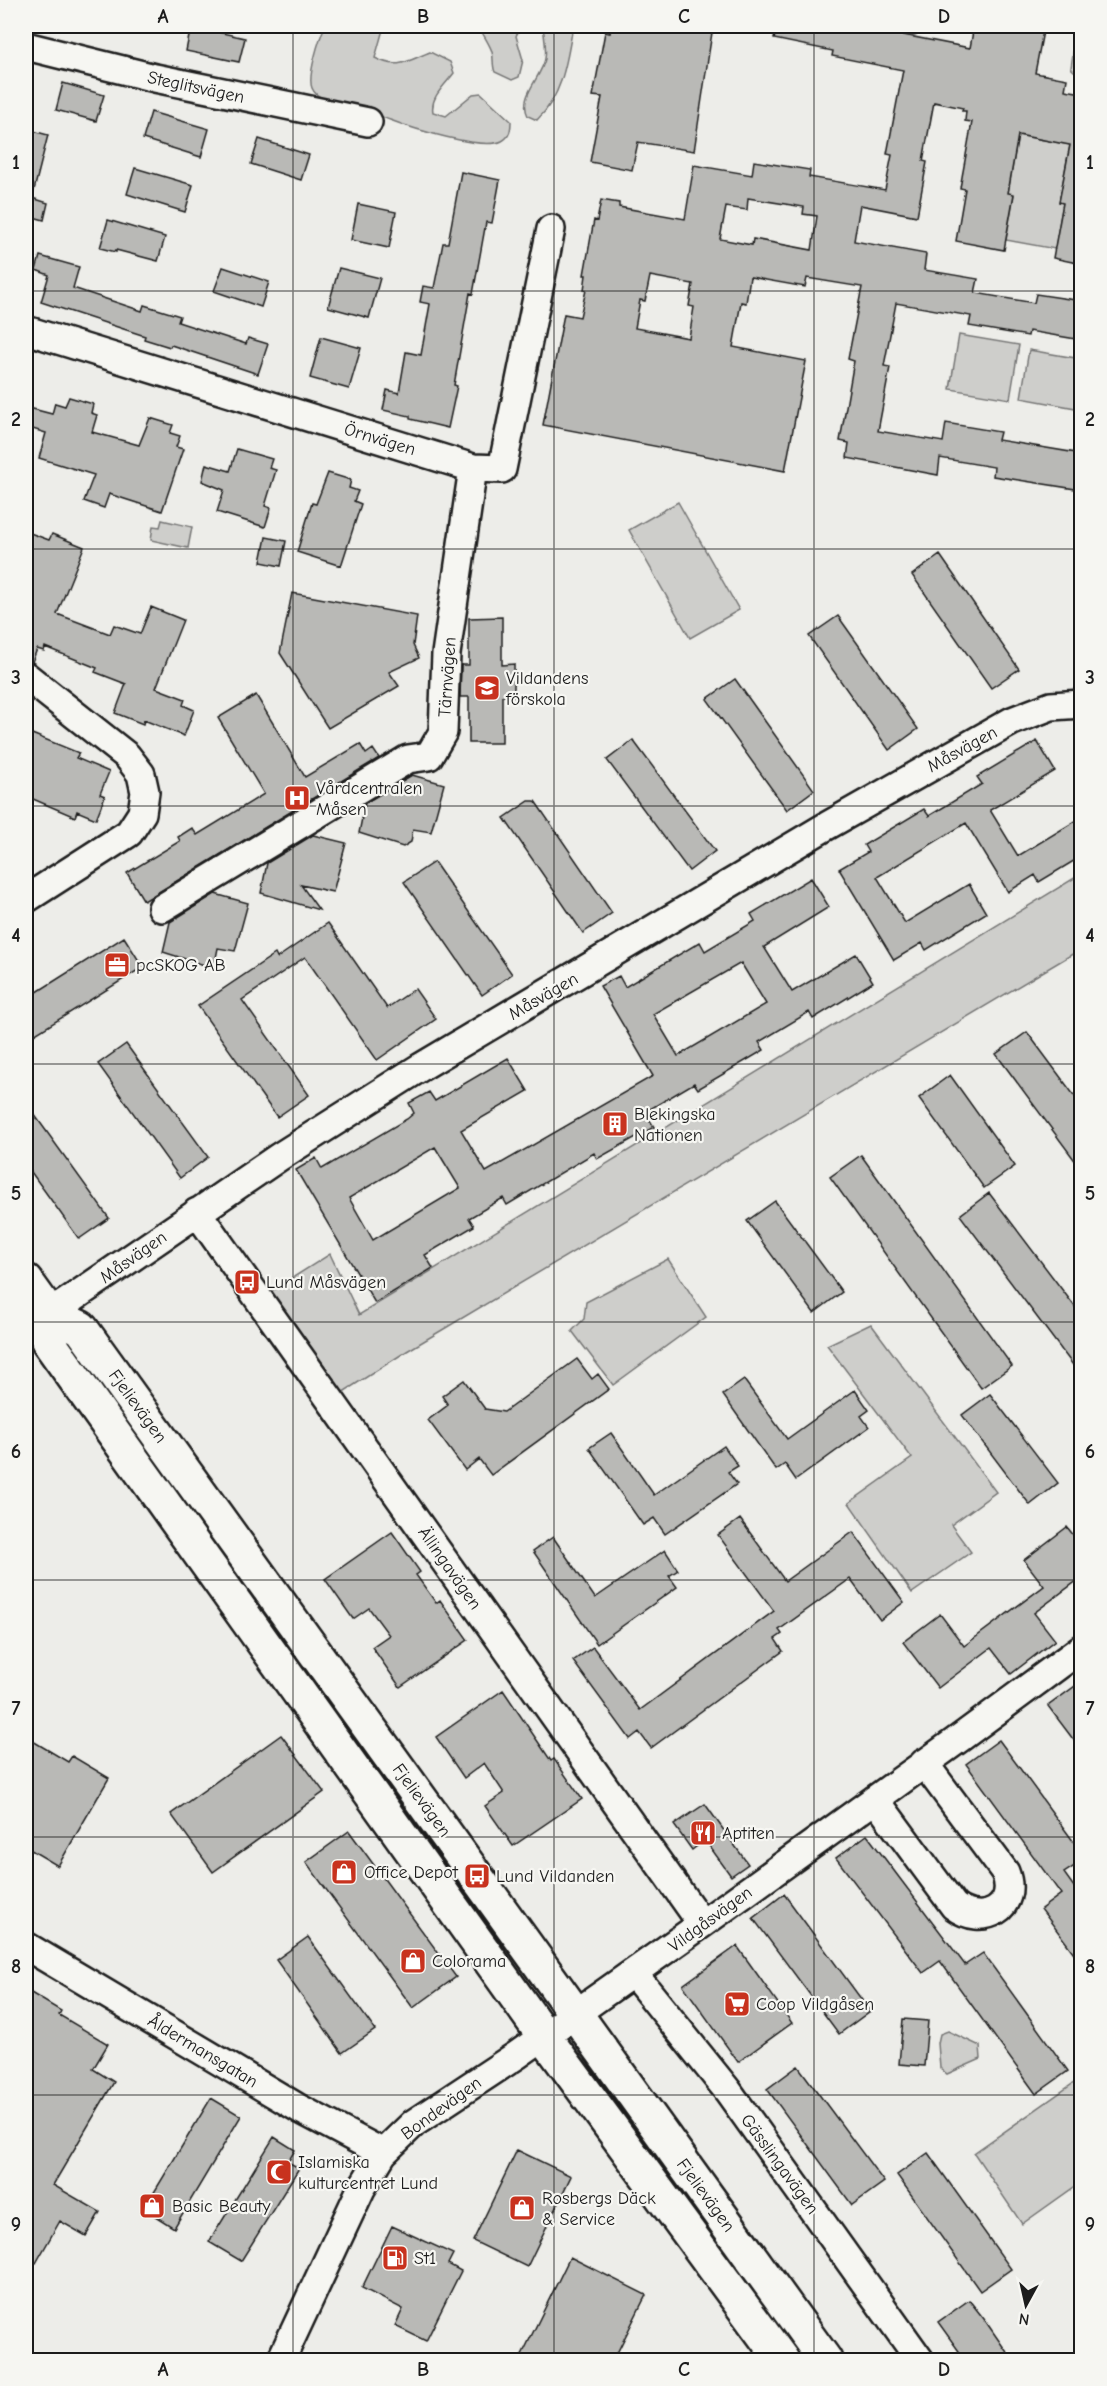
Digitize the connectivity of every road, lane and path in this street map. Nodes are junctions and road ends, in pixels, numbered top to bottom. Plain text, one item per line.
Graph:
1 (26, 46) edge
2 (368, 122) dead end
3 (551, 229) dead end
4 (26, 330) edge
5 (473, 468) junction
6 (26, 676) edge
7 (1082, 704) edge
8 (26, 898) edge
9 (162, 908) dead end
10 (197, 1212) junction
11 (26, 1281) edge
12 (37, 1321) edge
13 (1082, 1648) edge
14 (924, 1763) junction
15 (875, 1799) junction
16 (702, 1924) junction
17 (26, 1946) edge
18 (633, 1973) junction
19 (576, 2013) junction
20 (544, 2036) junction
21 (383, 2153) junction
22 (281, 2361) edge
23 (782, 2361) edge
24 (825, 2361) edge
25 (920, 2361) edge

1 - 2 street, Steglitsvägen
3 - 5 street, Örnvägen
4 - 5 street, Örnvägen
5 - 9 street, Tärnvägen
6 - 8 street
7 - 10 street, Måsvägen
10 - 12 street, Måsvägen
10 - 16 street, Ällingavägen
11 - 12 main road, Fjelievägen
12 - 19 main road, Fjelievägen
12 - 20 main road, Fjelievägen
13 - 14 street, Vildgåsvägen
14 - 15 street, Vildgåsvägen
14 - 15 street
15 - 16 street, Vildgåsvägen
16 - 18 street, Vildgåsvägen
17 - 21 street, Åldermansgatan
18 - 19 street, Vildgåsvägen
18 - 25 street, Gässlingavägen
19 - 20 street, Vildgåsvägen
19 - 24 main road, Fjelievägen
20 - 21 street, Bondevägen
20 - 23 main road, Fjelievägen
21 - 22 street, Bondevägen

